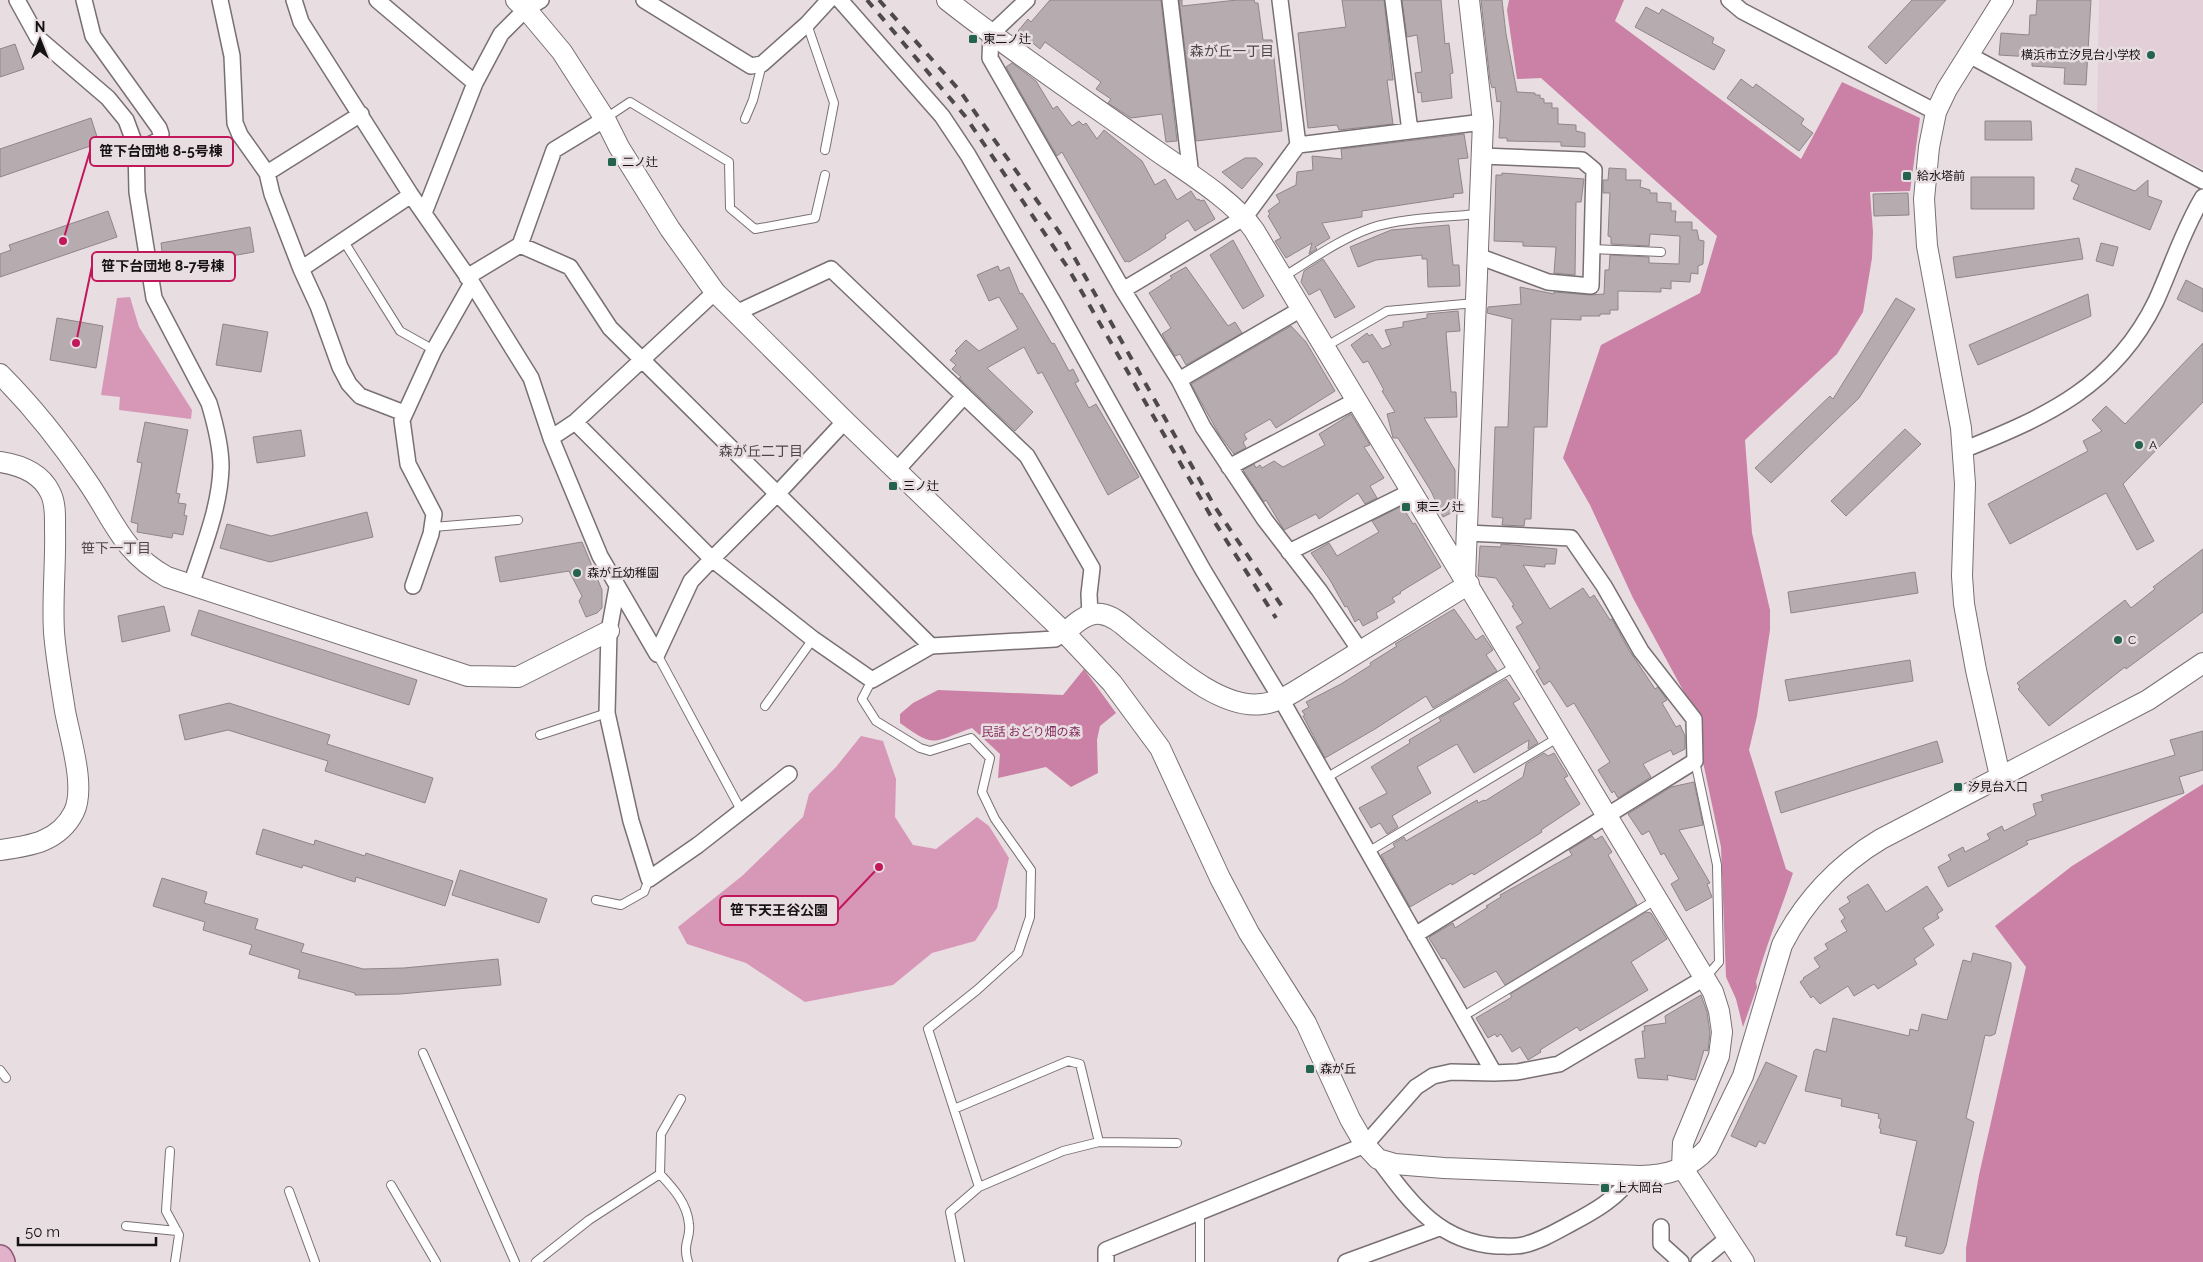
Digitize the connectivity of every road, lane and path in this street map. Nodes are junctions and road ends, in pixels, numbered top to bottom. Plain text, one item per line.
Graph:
1 (17, 0) edge
2 (84, 0) edge
3 (220, 0) edge
4 (294, 0) edge
5 (377, 0) edge
6 (644, 0) edge
7 (829, 0) edge
8 (840, 0) edge
9 (948, 0) edge
10 (1027, 0) edge
11 (1170, 0) edge
12 (1280, 0) edge
13 (1393, 0) edge
14 (1469, 0) edge
15 (1729, 0) edge
16 (2003, 0) edge
17 (528, 3) edge
18 (807, 24) junction
19 (991, 34) junction
20 (1969, 55) junction
21 (762, 64) junction
22 (475, 83) junction
23 (1936, 112) junction
24 (361, 114) junction
25 (605, 119) junction
26 (745, 119) dead end
27 (1483, 122) junction
28 (1410, 131) junction
29 (1298, 145) junction
30 (136, 147) junction
31 (825, 150) dead end
32 (1482, 156) junction
33 (267, 174) junction
34 (824, 175) dead end
35 (1191, 176) junction
36 (2203, 181) edge
37 (411, 195) junction
38 (2203, 197) edge
39 (424, 213) junction
40 (1480, 214) junction
41 (1245, 217) junction
42 (343, 240) junction
43 (520, 246) junction
44 (1592, 249) junction
45 (1661, 252) dead end
46 (1478, 256) junction
47 (301, 269) junction
48 (1283, 277) junction
49 (469, 280) junction
50 (1123, 290) junction
51 (715, 292) junction
52 (1476, 303) junction
53 (1303, 308) junction
54 (736, 313) junction
55 (1325, 347) junction
56 (434, 350) junction
57 (643, 361) junction
58 (0, 374) edge
59 (1179, 380) junction
60 (964, 396) junction
61 (1357, 400) junction
62 (404, 413) junction
63 (845, 421) junction
64 (575, 422) junction
65 (551, 438) junction
66 (1963, 450) junction
67 (0, 462) edge
68 (1230, 467) junction
69 (896, 471) junction
70 (1412, 491) junction
71 (778, 493) junction
72 (518, 520) dead end
73 (433, 527) junction
74 (1467, 534) junction
75 (1289, 552) junction
76 (712, 559) junction
77 (1467, 581) junction
78 (191, 586) junction
79 (413, 586) dead end
80 (617, 587) junction
81 (1090, 615) junction
82 (609, 631) junction
83 (1064, 632) junction
84 (813, 639) junction
85 (932, 646) junction
86 (1361, 652) junction
87 (657, 654) junction
88 (2203, 663) edge
89 (1517, 665) junction
90 (872, 680) junction
91 (1281, 699) junction
92 (765, 706) dead end
93 (607, 713) junction
94 (540, 735) dead end
95 (1560, 736) junction
96 (1695, 761) junction
97 (789, 774) dead end
98 (2000, 776) junction
99 (1326, 778) junction
100 (741, 810) junction
101 (1607, 814) junction
102 (0, 850) edge
103 (1368, 852) junction
104 (649, 879) junction
105 (1658, 898) junction
106 (596, 900) dead end
107 (1415, 934) junction
108 (1706, 977) junction
109 (1462, 1018) junction
110 (423, 1053) dead end
111 (0, 1070) edge
112 (1494, 1073) junction
113 (6, 1078) dead end
114 (682, 1099) dead end
115 (954, 1109) junction
116 (1099, 1142) junction
117 (1177, 1143) dead end
118 (170, 1152) dead end
119 (1372, 1152) junction
120 (1682, 1167) junction
121 (660, 1174) junction
122 (1632, 1176) junction
123 (391, 1185) dead end
124 (979, 1187) junction
125 (289, 1191) dead end
126 (1200, 1211) junction
127 (126, 1226) dead end
128 (1661, 1227) dead end
129 (1439, 1228) junction
130 (177, 1231) junction
131 (1728, 1238) junction
132 (0, 1258) edge
133 (2, 1262) edge
134 (175, 1262) edge
135 (315, 1262) edge
136 (436, 1262) edge
137 (515, 1262) edge
138 (536, 1262) edge
139 (688, 1262) edge
140 (960, 1262) edge
141 (1106, 1262) edge
142 (1200, 1262) edge
143 (1346, 1262) edge
144 (1681, 1262) edge
145 (1700, 1262) edge
146 (1744, 1262) edge

1 - 30 street
2 - 30 street
3 - 33 street
4 - 24 street
5 - 22 street
6 - 21 street
7 - 18 street
8 - 91 street
9 - 19 street
10 - 19 street
11 - 35 street
12 - 29 street
13 - 28 street
14 - 27 street
15 - 23 street
16 - 20 street
17 - 22 street
17 - 25 street
18 - 21 street
18 - 31 lane
19 - 35 street
19 - 50 street
20 - 23 street
20 - 36 street
21 - 26 lane
22 - 39 street
23 - 66 street
24 - 33 street
24 - 37 street
25 - 34 lane
25 - 43 street
25 - 51 street
27 - 28 street
27 - 32 street
28 - 29 street
29 - 41 street
30 - 78 street
32 - 40 street
32 - 44 street
33 - 47 street
35 - 41 street
37 - 39 street
37 - 42 street
38 - 66 street
39 - 49 street
40 - 46 street
40 - 48 lane
41 - 48 street
41 - 50 street
42 - 47 street
42 - 56 lane
43 - 49 street
43 - 57 street
44 - 45 lane
44 - 46 street
46 - 52 street
47 - 62 street
48 - 53 street
49 - 56 street
49 - 65 street
50 - 59 street
51 - 54 street
51 - 57 street
52 - 55 lane
52 - 74 street
53 - 55 street
53 - 59 street
54 - 60 street
54 - 63 street
55 - 61 street
56 - 62 street
57 - 64 street
57 - 71 street
58 - 78 street
59 - 68 street
60 - 69 street
60 - 81 street
61 - 68 street
61 - 70 street
62 - 73 street
63 - 69 street
63 - 71 street
64 - 65 street
64 - 76 street
65 - 80 street
66 - 98 street
67 - 102 street
68 - 75 street
69 - 83 street
70 - 75 street
70 - 77 street
71 - 76 street
71 - 85 street
72 - 73 lane
73 - 79 street
74 - 77 street
74 - 96 street
75 - 86 street
76 - 84 street
76 - 87 street
77 - 86 street
77 - 89 street
78 - 82 street
80 - 82 street
80 - 87 street
81 - 83 street
81 - 91 street
82 - 93 street
83 - 85 street
83 - 119 street
84 - 90 street
84 - 92 lane
85 - 90 street
86 - 91 street
87 - 100 lane
88 - 98 street
89 - 95 street
89 - 99 lane
90 - 115 lane
91 - 99 street
93 - 94 lane
93 - 104 street
95 - 101 street
95 - 103 lane
96 - 101 street
96 - 108 lane
97 - 100 street
98 - 120 street
99 - 103 street
100 - 104 street
101 - 105 street
101 - 107 street
103 - 107 street
104 - 106 lane
105 - 108 street
105 - 109 lane
107 - 109 street
108 - 112 street
108 - 120 street
109 - 112 street
110 - 137 lane
111 - 113 lane
112 - 119 street
114 - 121 lane
115 - 116 lane
115 - 124 lane
116 - 117 lane
116 - 124 lane
118 - 130 lane
119 - 122 street
119 - 126 street
119 - 129 street
120 - 122 street
120 - 131 street
121 - 138 lane
121 - 139 lane
122 - 129 street
123 - 136 lane
124 - 140 lane
125 - 135 lane
126 - 141 street
126 - 142 lane
127 - 130 lane
128 - 144 street
129 - 143 street
130 - 134 lane
131 - 145 street
131 - 146 street
132 - 133 main road

